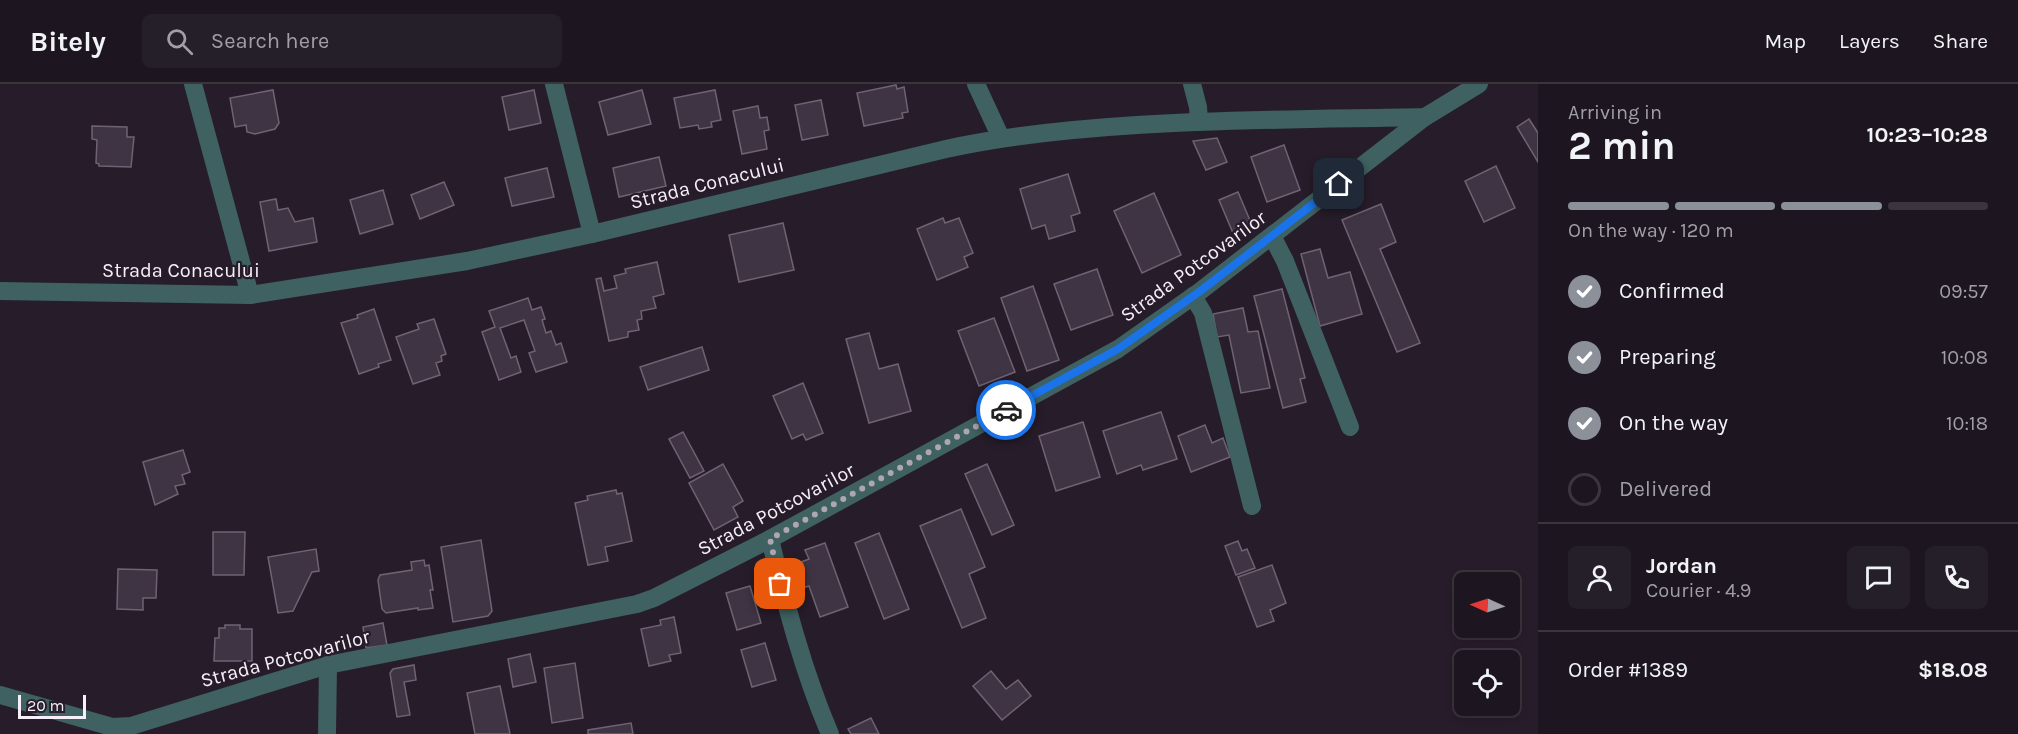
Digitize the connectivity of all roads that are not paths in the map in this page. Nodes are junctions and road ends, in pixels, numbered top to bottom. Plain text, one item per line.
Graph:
1 (192, 84) edge
2 (554, 84) edge
3 (976, 84) edge
4 (1191, 84) edge
5 (1479, 84) edge
6 (1425, 117) junction
7 (1199, 122) junction
8 (1001, 138) junction
9 (592, 234) junction
10 (1272, 236) junction
11 (0, 291) edge
12 (250, 295) junction
13 (1192, 296) junction
14 (1350, 427) dead end
15 (1252, 506) dead end
16 (770, 539) junction
17 (328, 665) junction
18 (0, 695) edge
19 (327, 734) edge
20 (830, 734) edge

1 - 12 street
2 - 9 street
3 - 8 street
4 - 7 street
5 - 6 street, Strada Potcovarilor
6 - 7 street, Strada Conacului
6 - 10 street, Strada Potcovarilor
7 - 8 street, Strada Conacului
8 - 9 street, Strada Conacului
9 - 12 street, Strada Conacului
10 - 13 street, Strada Potcovarilor
10 - 14 street
11 - 12 street, Strada Conacului
13 - 15 street
13 - 16 street, Strada Potcovarilor
16 - 17 street, Strada Potcovarilor
16 - 20 street
17 - 18 street, Strada Potcovarilor
17 - 19 street

